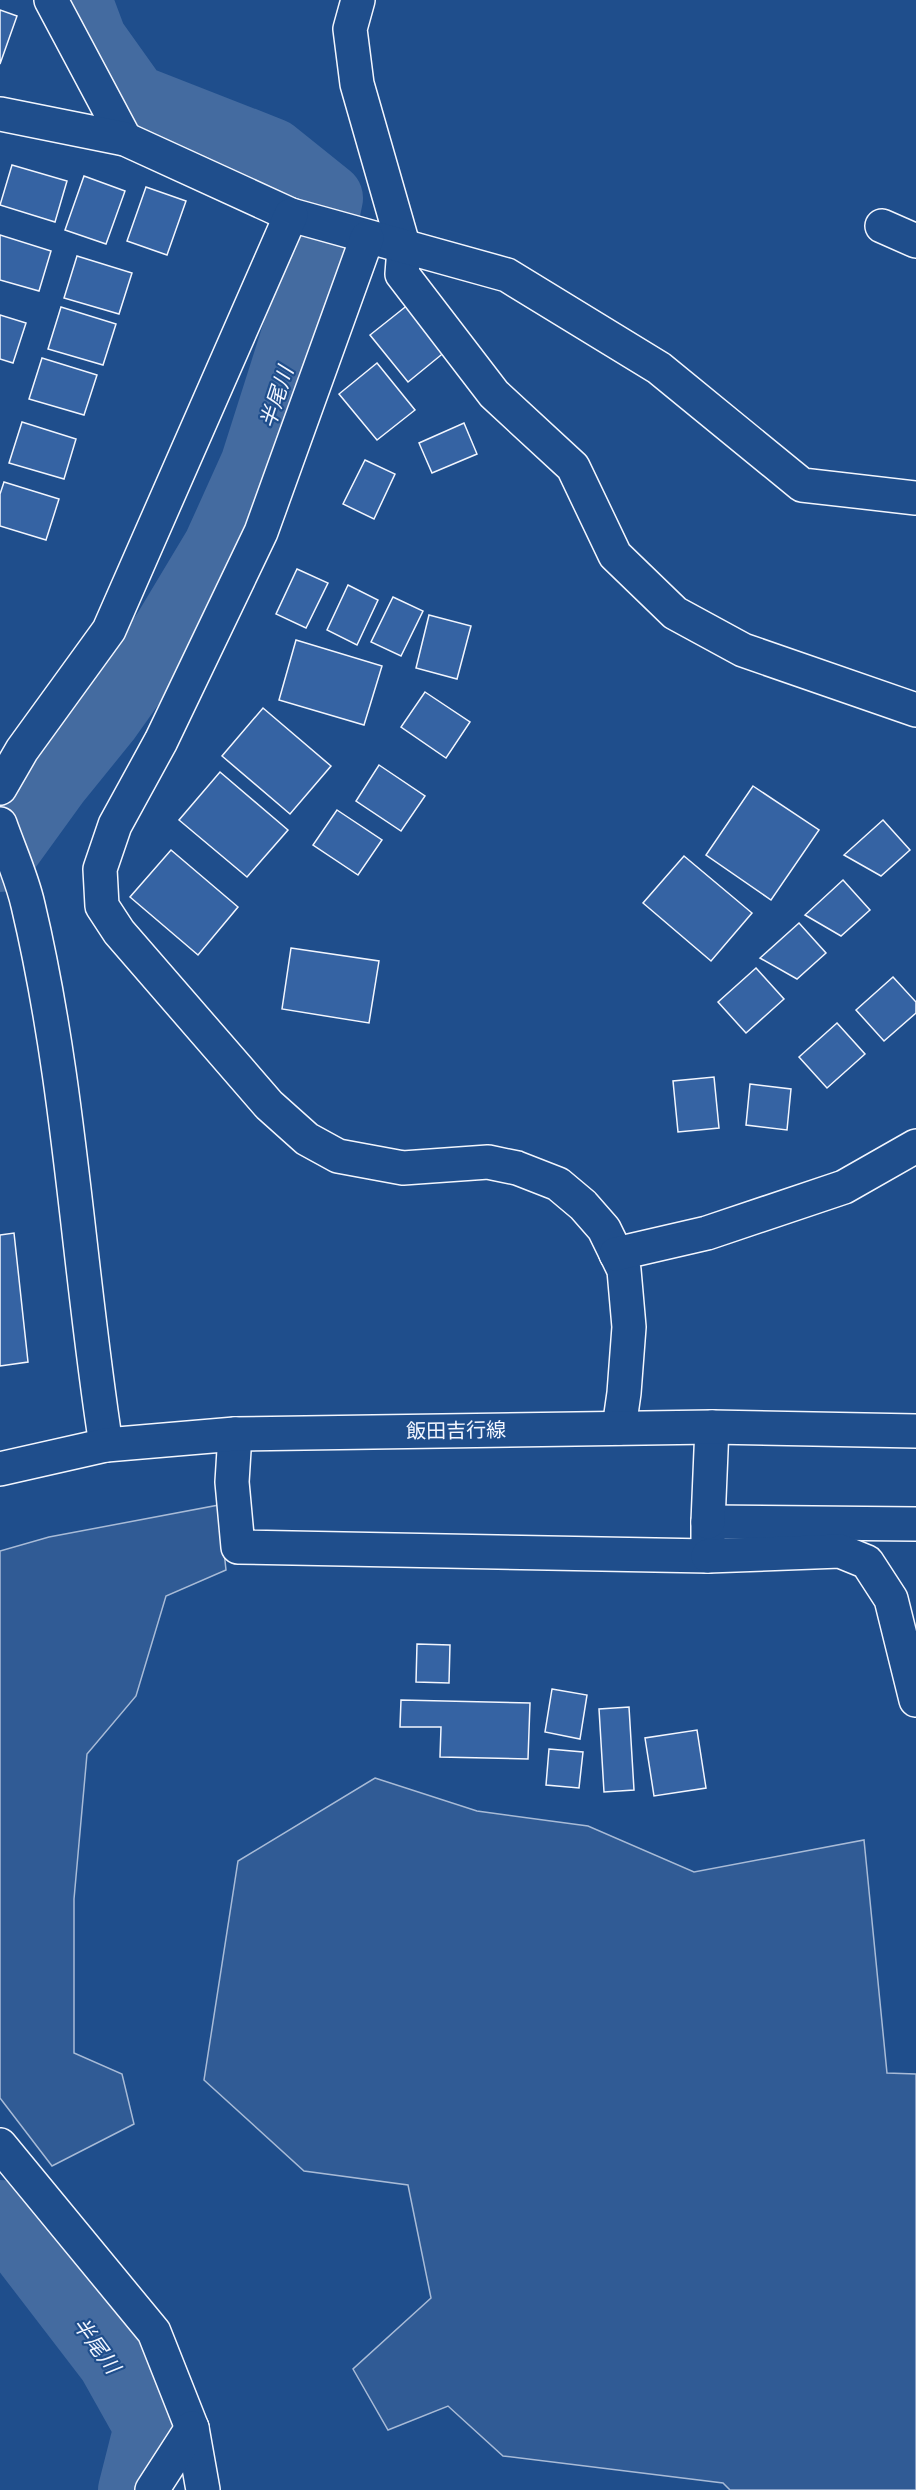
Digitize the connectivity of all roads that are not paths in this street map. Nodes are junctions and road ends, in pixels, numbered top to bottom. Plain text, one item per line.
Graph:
1 (51, 0) edge
2 (358, 0) edge
3 (0, 114) edge
4 (125, 139) junction
5 (291, 215) junction
6 (882, 226) dead end
7 (367, 238) junction
8 (916, 240) edge
9 (404, 248) junction
10 (916, 498) edge
11 (916, 710) edge
12 (0, 788) edge
13 (0, 824) edge
14 (915, 1149) edge
15 (616, 1254) junction
16 (712, 1427) junction
17 (619, 1428) junction
18 (916, 1431) edge
19 (235, 1434) junction
20 (106, 1445) junction
21 (0, 1469) edge
22 (708, 1522) junction
23 (916, 1524) edge
24 (708, 1556) junction
25 (916, 1700) edge
26 (0, 2145) edge
27 (192, 2428) junction
28 (152, 2490) edge
29 (202, 2490) edge

1 - 4 street
2 - 9 street
3 - 4 street
4 - 5 street
5 - 7 street
5 - 12 street
6 - 8 street
7 - 9 street
7 - 15 street
9 - 10 street
9 - 11 street
13 - 20 street
14 - 15 street
15 - 17 street
16 - 17 street, 飯田吉行線
16 - 18 street, 飯田吉行線
16 - 22 street
17 - 19 street, 飯田吉行線
19 - 20 street, 飯田吉行線
19 - 24 street
20 - 21 street, 飯田吉行線
22 - 23 street
22 - 24 street
24 - 25 street
26 - 27 street
27 - 28 street
27 - 29 street

